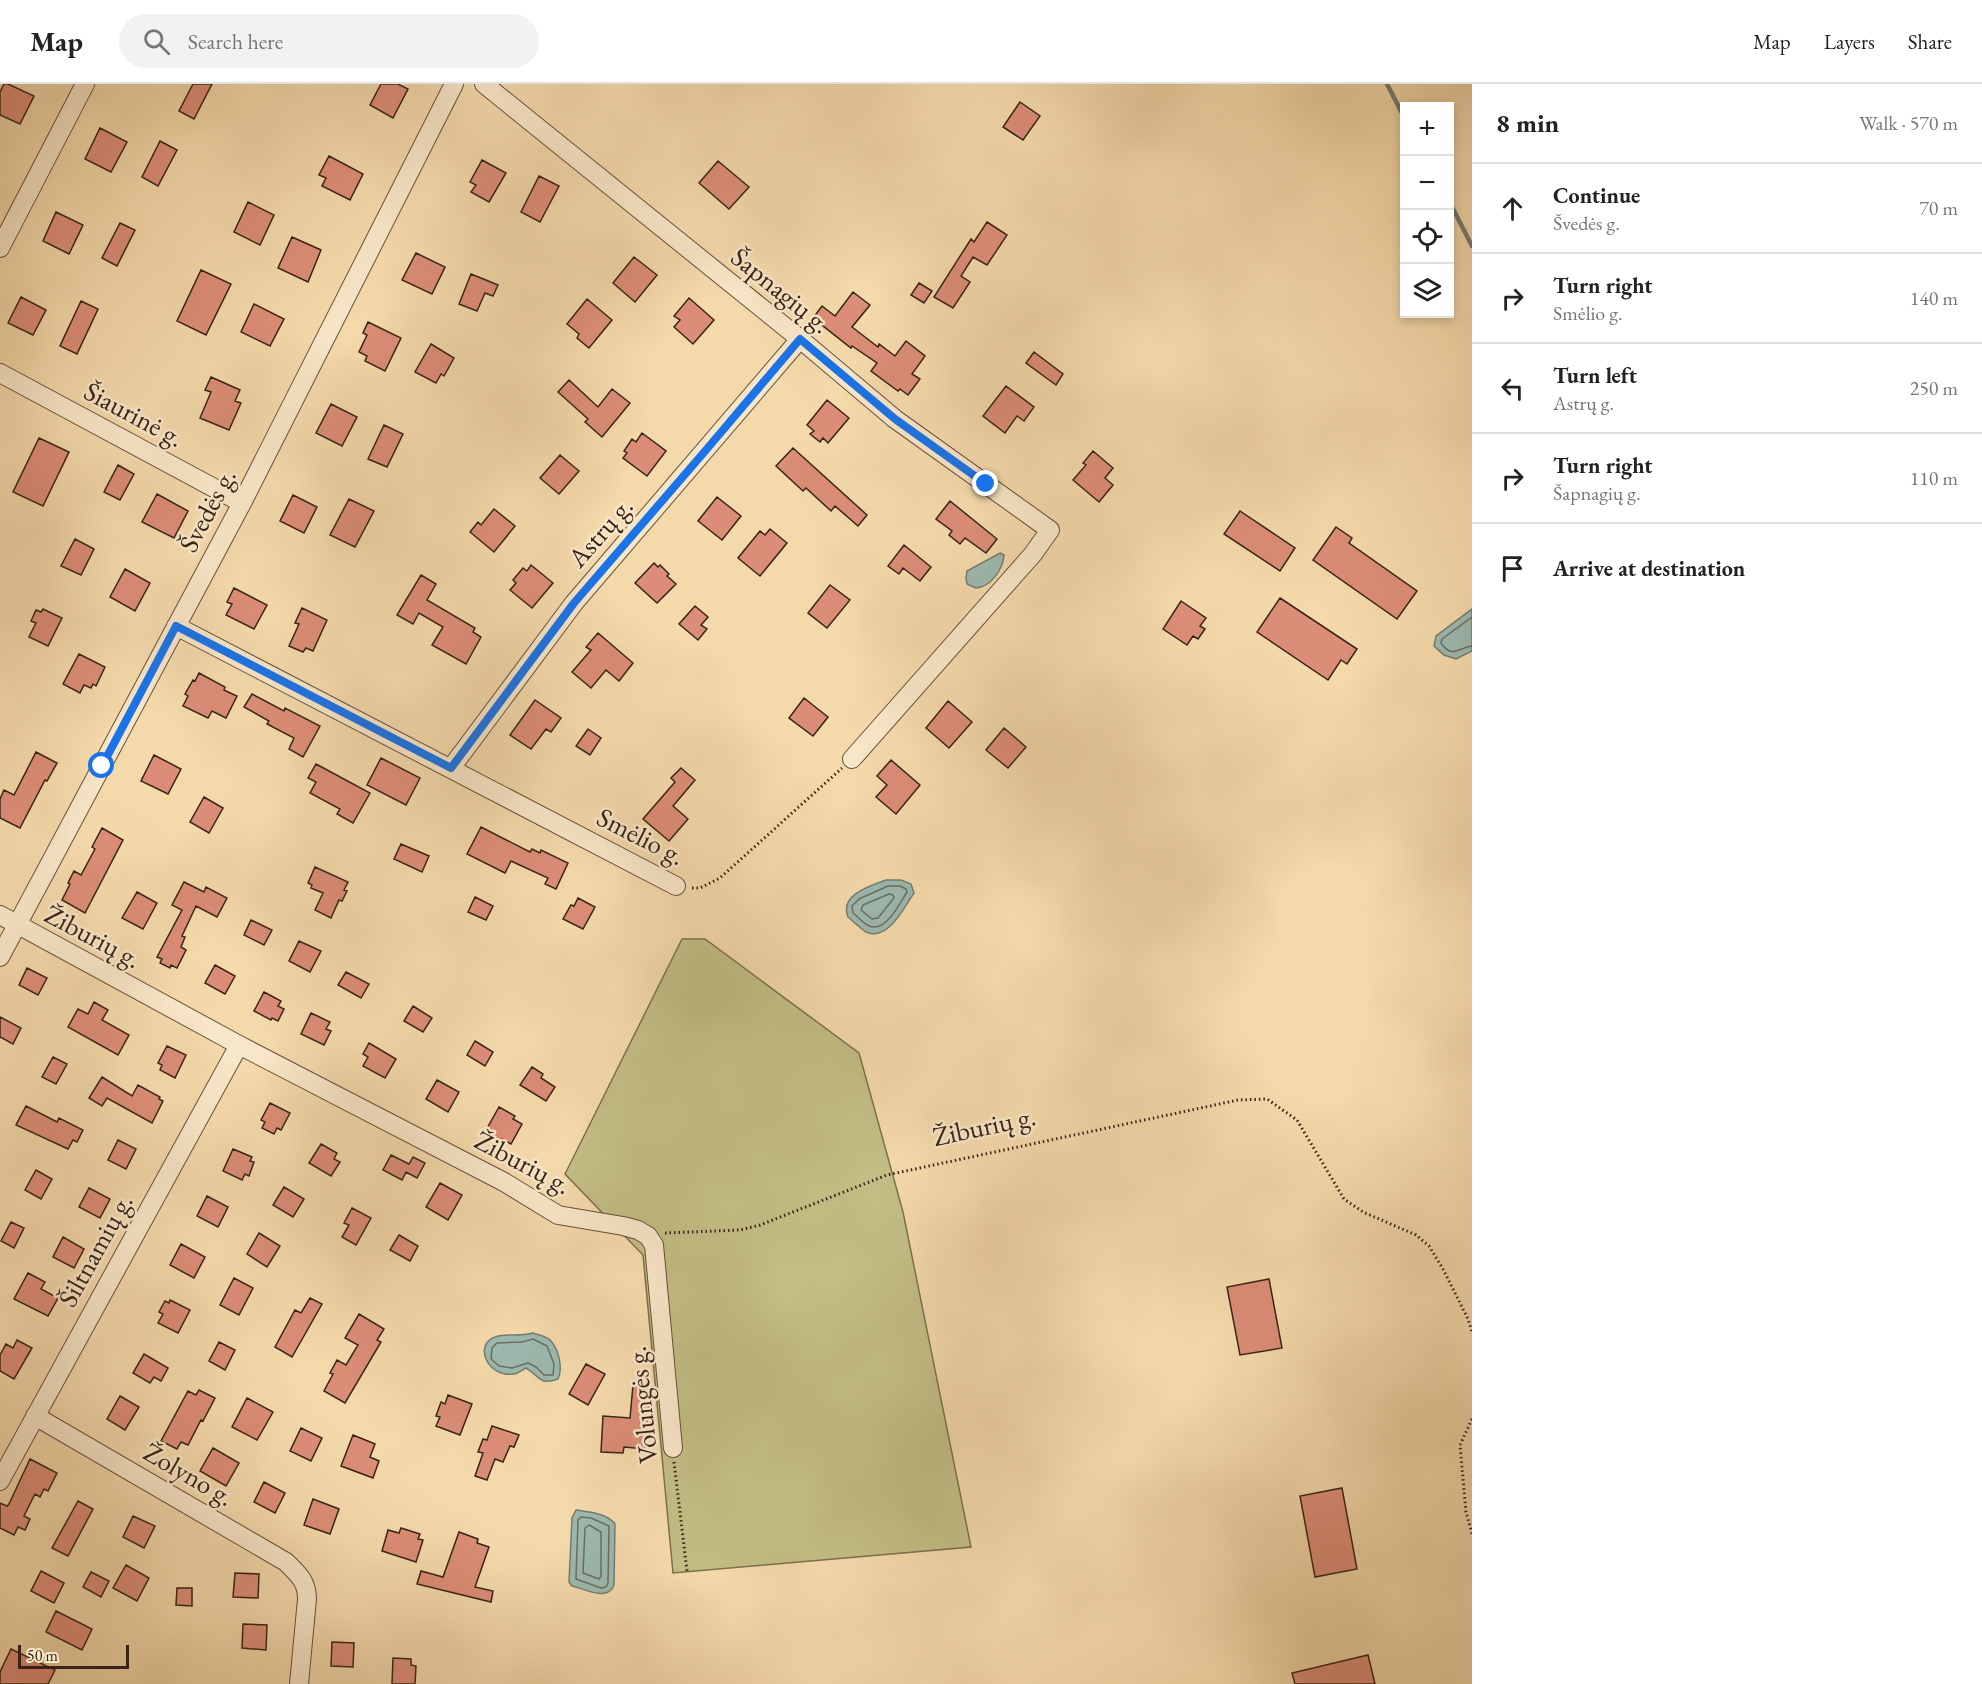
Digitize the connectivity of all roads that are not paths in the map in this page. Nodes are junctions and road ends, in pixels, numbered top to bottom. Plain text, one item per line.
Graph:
1 (85, 84) edge
2 (454, 84) edge
3 (484, 84) edge
4 (0, 248) edge
5 (800, 339) junction
6 (0, 373) edge
7 (242, 502) junction
8 (176, 626) junction
9 (852, 759) road end
10 (451, 768) junction
11 (675, 886) road end
12 (0, 915) edge
13 (17, 925) junction
14 (0, 957) edge
15 (239, 1045) junction
16 (648, 1236) joint
17 (35, 1416) junction
18 (673, 1448) road end
19 (0, 1481) edge
20 (298, 1684) edge

1 - 4 street
2 - 7 street, Švedės g.
3 - 5 street, Šapnagių g.
5 - 9 street, Šapnagių g.
5 - 10 street, Astrų g.
6 - 7 street, Šiaurinė g.
7 - 8 street, Švedės g.
8 - 10 street, Smėlio g.
8 - 13 street, Švedės g.
10 - 11 street, Smėlio g.
12 - 13 street, Žiburių g.
13 - 14 street, Švedės g.
13 - 15 street, Žiburių g.
15 - 16 street, Žiburių g.
15 - 17 street, Šiltnamių g.
16 - 18 street, Volungės g.
17 - 19 street, Šiltnamių g.
17 - 20 street, Žolyno g.

